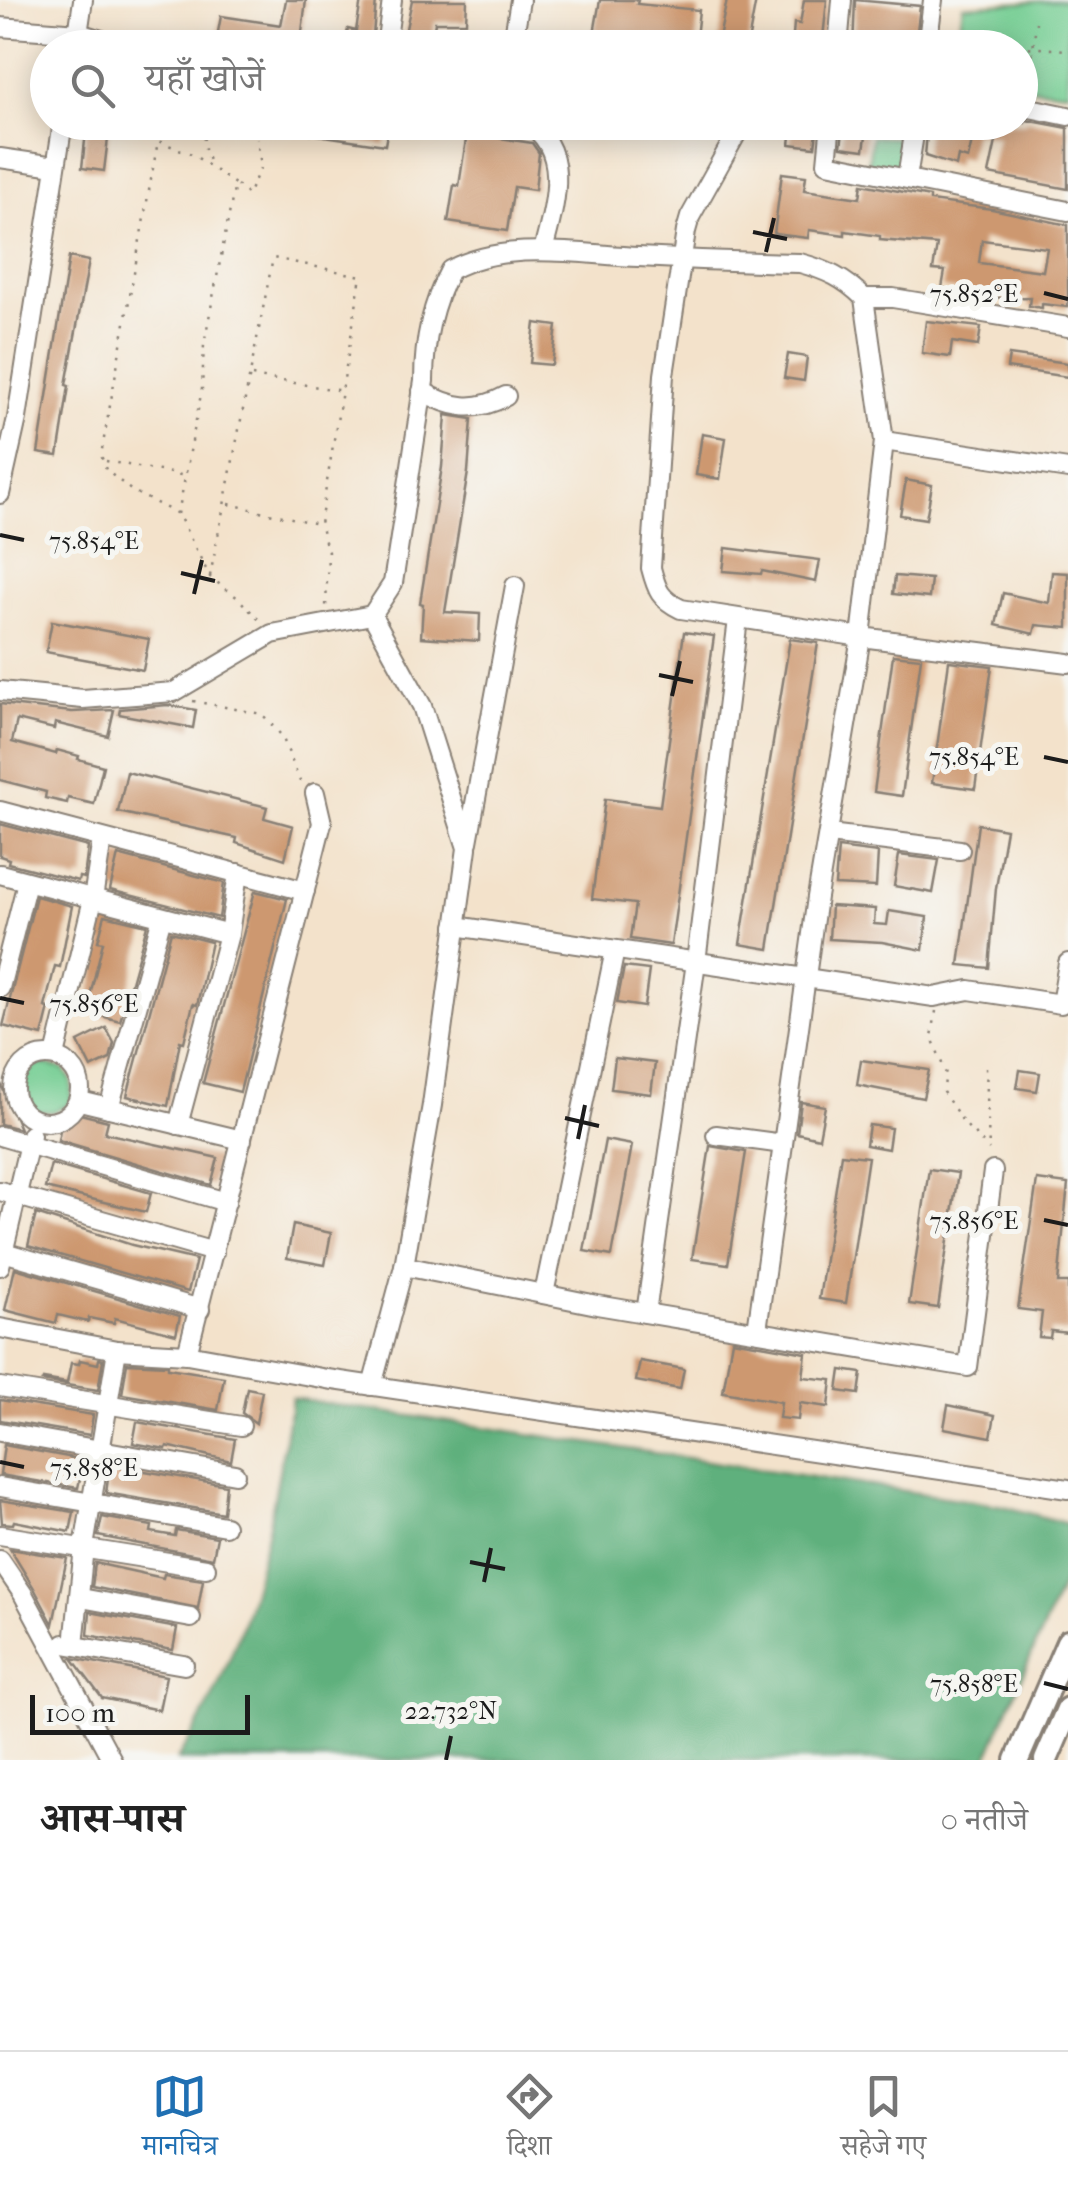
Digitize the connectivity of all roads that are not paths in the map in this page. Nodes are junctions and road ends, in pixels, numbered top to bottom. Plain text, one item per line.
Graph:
1 (82, 0) edge
2 (392, 0) edge
3 (520, 0) edge
4 (842, 0) edge
5 (933, 0) edge
6 (0, 27) edge
7 (78, 30) edge
8 (388, 30) edge
9 (515, 30) edge
10 (840, 30) edge
11 (929, 30) edge
12 (30, 32) edge
13 (1038, 110) edge
14 (1068, 116) edge
15 (60, 140) edge
16 (547, 140) edge
17 (733, 140) edge
18 (829, 140) edge
19 (913, 140) edge
20 (0, 158) edge
21 (55, 166) junction
22 (907, 178) junction
23 (1068, 211) edge
24 (544, 251) junction
25 (683, 260) junction
26 (864, 298) junction
27 (1068, 327) edge
28 (422, 391) junction
29 (506, 396) dead end
30 (8, 417) edge
31 (884, 441) junction
32 (1068, 469) edge
33 (0, 494) edge
34 (515, 586) dead end
35 (372, 614) junction
36 (738, 619) junction
37 (861, 638) junction
38 (1068, 663) edge
39 (0, 691) edge
40 (315, 793) road end
41 (0, 811) edge
42 (829, 834) junction
43 (102, 838) junction
44 (468, 848) junction
45 (960, 850) dead end
46 (238, 873) junction
47 (0, 874) edge
48 (27, 882) junction
49 (304, 891) junction
50 (94, 899) junction
51 (162, 917) junction
52 (456, 926) junction
53 (230, 934) junction
54 (615, 950) junction
55 (696, 962) junction
56 (1068, 963) edge
57 (807, 980) junction
58 (0, 988) edge
59 (55, 1056) junction
60 (7, 1078) edge
61 (80, 1100) junction
62 (109, 1108) junction
63 (38, 1121) junction
64 (178, 1125) junction
65 (716, 1135) dead end
66 (0, 1136) edge
67 (242, 1140) junction
68 (26, 1144) junction
69 (783, 1144) junction
70 (993, 1171) road end
71 (8, 1193) edge
72 (226, 1202) junction
73 (214, 1252) junction
74 (1, 1256) edge
75 (404, 1266) junction
76 (544, 1294) junction
77 (200, 1310) junction
78 (646, 1313) junction
79 (0, 1328) edge
80 (757, 1330) junction
81 (116, 1350) junction
82 (186, 1354) junction
83 (372, 1386) junction
84 (0, 1387) edge
85 (106, 1406) junction
86 (241, 1426) dead end
87 (0, 1432) edge
88 (99, 1451) junction
89 (235, 1474) dead end
90 (0, 1487) edge
91 (1068, 1489) edge
92 (91, 1502) junction
93 (225, 1526) dead end
94 (0, 1535) edge
95 (84, 1547) junction
96 (0, 1560) edge
97 (206, 1568) dead end
98 (81, 1598) junction
99 (191, 1618) dead end
100 (49, 1642) junction
101 (1068, 1642) edge
102 (74, 1644) junction
103 (184, 1665) dead end
104 (1068, 1708) edge
105 (112, 1760) edge
106 (1018, 1760) edge
107 (1046, 1760) edge

1 - 7 street
2 - 8 street
3 - 9 street
4 - 10 street
5 - 11 street
6 - 12 street
13 - 14 street
15 - 21 street
16 - 24 street
17 - 25 street
18 - 22 street
19 - 22 street
20 - 21 street
21 - 30 street
22 - 23 street
24 - 25 street
24 - 28 street
25 - 26 street
25 - 36 street
26 - 27 street
26 - 31 street
28 - 29 street
28 - 35 street
30 - 33 street
31 - 32 street
31 - 37 street
34 - 44 street
35 - 39 street
35 - 44 street
36 - 37 street
36 - 55 street
37 - 38 street
37 - 42 street
40 - 49 street
41 - 43 street
42 - 45 street
42 - 57 street
43 - 46 street
43 - 50 street
44 - 52 street
46 - 49 street
46 - 53 street
47 - 48 street
48 - 50 street
48 - 58 street
49 - 67 street
50 - 51 street
50 - 59 street
51 - 53 street
51 - 62 street
52 - 54 street
52 - 75 street
53 - 64 street
54 - 55 street
54 - 76 street
55 - 57 street
55 - 78 street
56 - 57 street
57 - 69 street
59 - 60 street
59 - 61 street
60 - 63 street
61 - 62 street
61 - 63 street
62 - 64 street
63 - 68 street
64 - 67 street
65 - 69 street
66 - 68 street
67 - 72 street
68 - 71 street
68 - 72 street
69 - 80 street
70 - 80 street
71 - 73 street
71 - 74 street
72 - 73 street
73 - 77 street
74 - 77 street
75 - 76 street
75 - 83 street
76 - 78 street
77 - 82 street
78 - 80 street
79 - 81 street
81 - 82 street
81 - 85 street
82 - 83 street
83 - 91 street
84 - 85 street
85 - 86 street
85 - 88 street
87 - 88 street
88 - 89 street
88 - 92 street
90 - 92 street
92 - 93 street
92 - 95 street
94 - 95 street
95 - 97 street
95 - 98 street
96 - 100 street
98 - 99 street
98 - 102 street
100 - 102 street
100 - 105 street
101 - 106 main road
102 - 103 street
104 - 107 main road

